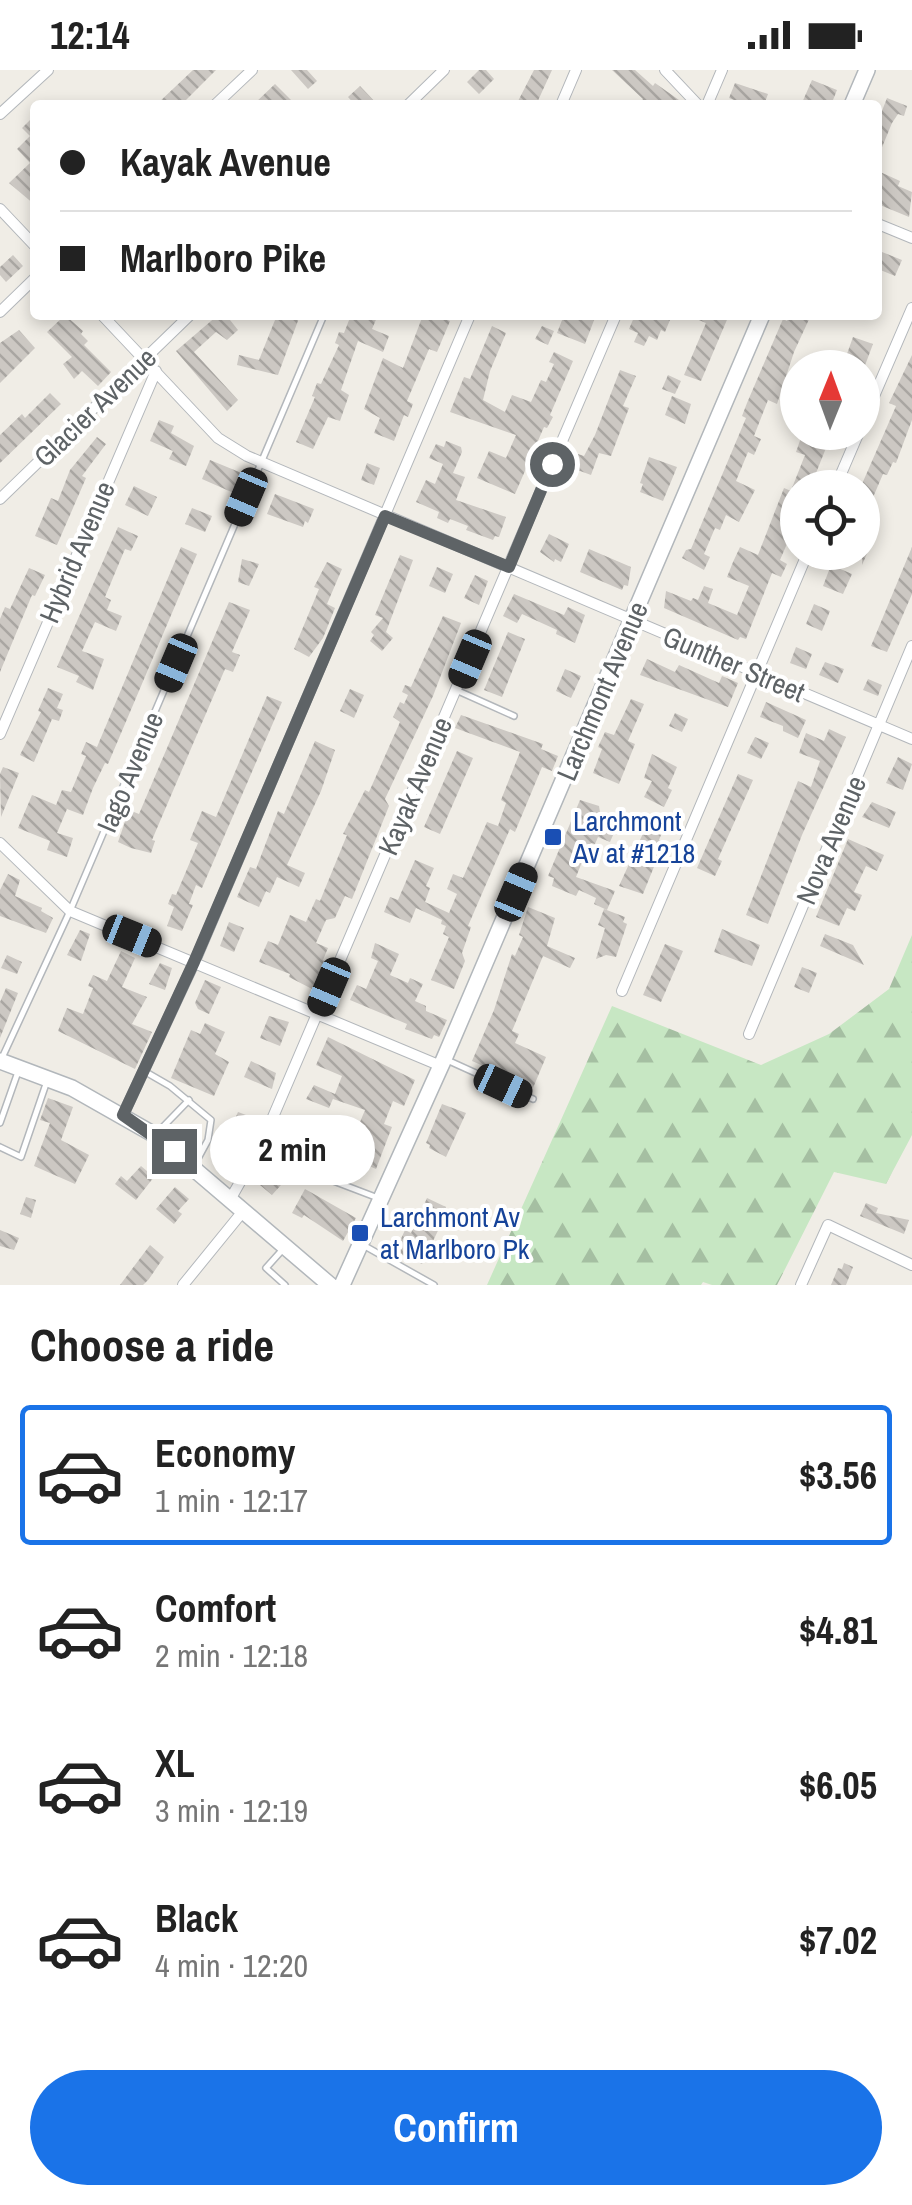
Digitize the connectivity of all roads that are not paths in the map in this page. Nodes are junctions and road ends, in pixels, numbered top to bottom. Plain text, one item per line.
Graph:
1 (48, 70) edge
2 (252, 70) edge
3 (444, 70) edge
4 (576, 70) edge
5 (665, 70) edge
6 (722, 70) edge
7 (867, 70) edge
8 (221, 100) edge
9 (415, 100) edge
10 (562, 100) edge
11 (693, 100) edge
12 (709, 100) edge
13 (854, 100) edge
14 (0, 114) edge
15 (0, 209) edge
16 (882, 226) edge
17 (912, 238) edge
18 (30, 241) edge
19 (30, 283) edge
20 (912, 308) edge
21 (0, 312) edge
22 (107, 320) edge
23 (185, 320) edge
24 (322, 320) edge
25 (468, 320) edge
26 (614, 320) edge
27 (760, 320) edge
28 (144, 358) junction
29 (156, 371) junction
30 (880, 382) edge
31 (261, 462) junction
32 (0, 499) edge
33 (385, 516) junction
34 (509, 567) junction
35 (800, 570) edge
36 (632, 620) junction
37 (912, 646) edge
38 (756, 674) junction
39 (456, 690) junction
40 (514, 716) dead end
41 (878, 726) junction
42 (0, 734) edge
43 (912, 739) edge
44 (0, 843) edge
45 (70, 912) junction
46 (194, 962) junction
47 (622, 991) dead end
48 (317, 1014) junction
49 (749, 1034) dead end
50 (0, 1061) edge
51 (442, 1062) junction
52 (19, 1068) junction
53 (144, 1070) junction
54 (48, 1078) junction
55 (533, 1099) dead end
56 (189, 1100) junction
57 (123, 1115) junction
58 (0, 1123) edge
59 (155, 1136) junction
60 (0, 1148) edge
61 (194, 1166) junction
62 (315, 1174) dead end
63 (381, 1199) junction
64 (237, 1204) junction
65 (360, 1244) junction
66 (286, 1246) junction
67 (912, 1265) edge
68 (323, 1282) edge
69 (182, 1285) edge
70 (285, 1285) edge
71 (342, 1285) edge
72 (434, 1285) edge
73 (801, 1285) edge

1 - 14 street
2 - 8 street
3 - 9 street
4 - 10 street
5 - 11 street
6 - 12 street
7 - 13 street
15 - 18 street
16 - 17 street
19 - 21 street
20 - 30 street
22 - 28 street, Gunther Street
23 - 28 street, Glacier Avenue
24 - 31 lane, Iago Avenue
25 - 33 street
26 - 34 street, Kayak Avenue
27 - 36 street, Larchmont Avenue
28 - 29 street, Gunther Street
28 - 32 street, Glacier Avenue
29 - 31 street, Gunther Street
29 - 42 street, Hybrid Avenue
31 - 33 street, Gunther Street
31 - 45 lane, Iago Avenue
33 - 34 street, Gunther Street
33 - 46 street
34 - 36 street, Gunther Street
34 - 39 street, Kayak Avenue
35 - 38 street
36 - 38 street, Gunther Street
36 - 51 street, Larchmont Avenue
37 - 41 street, Nova Avenue
38 - 41 street, Gunther Street
38 - 47 street
39 - 40 lane
39 - 48 street, Kayak Avenue
41 - 43 street, Gunther Street
41 - 49 street, Nova Avenue
44 - 45 street
45 - 46 street
45 - 50 lane, Iago Avenue
46 - 48 street
46 - 53 street
48 - 51 street
48 - 64 street, Kayak Avenue
50 - 52 street
51 - 55 lane
51 - 63 street, Larchmont Avenue
52 - 54 street
52 - 58 lane
53 - 56 lane
53 - 57 street
54 - 57 street
54 - 60 lane
56 - 59 lane
56 - 61 lane
57 - 59 street
59 - 61 street
61 - 64 street
62 - 63 lane
63 - 65 street, Larchmont Avenue
64 - 66 street
64 - 69 street, Kayak Avenue
65 - 71 street, Larchmont Avenue
65 - 72 lane
66 - 68 street
66 - 70 lane
67 - 73 street

